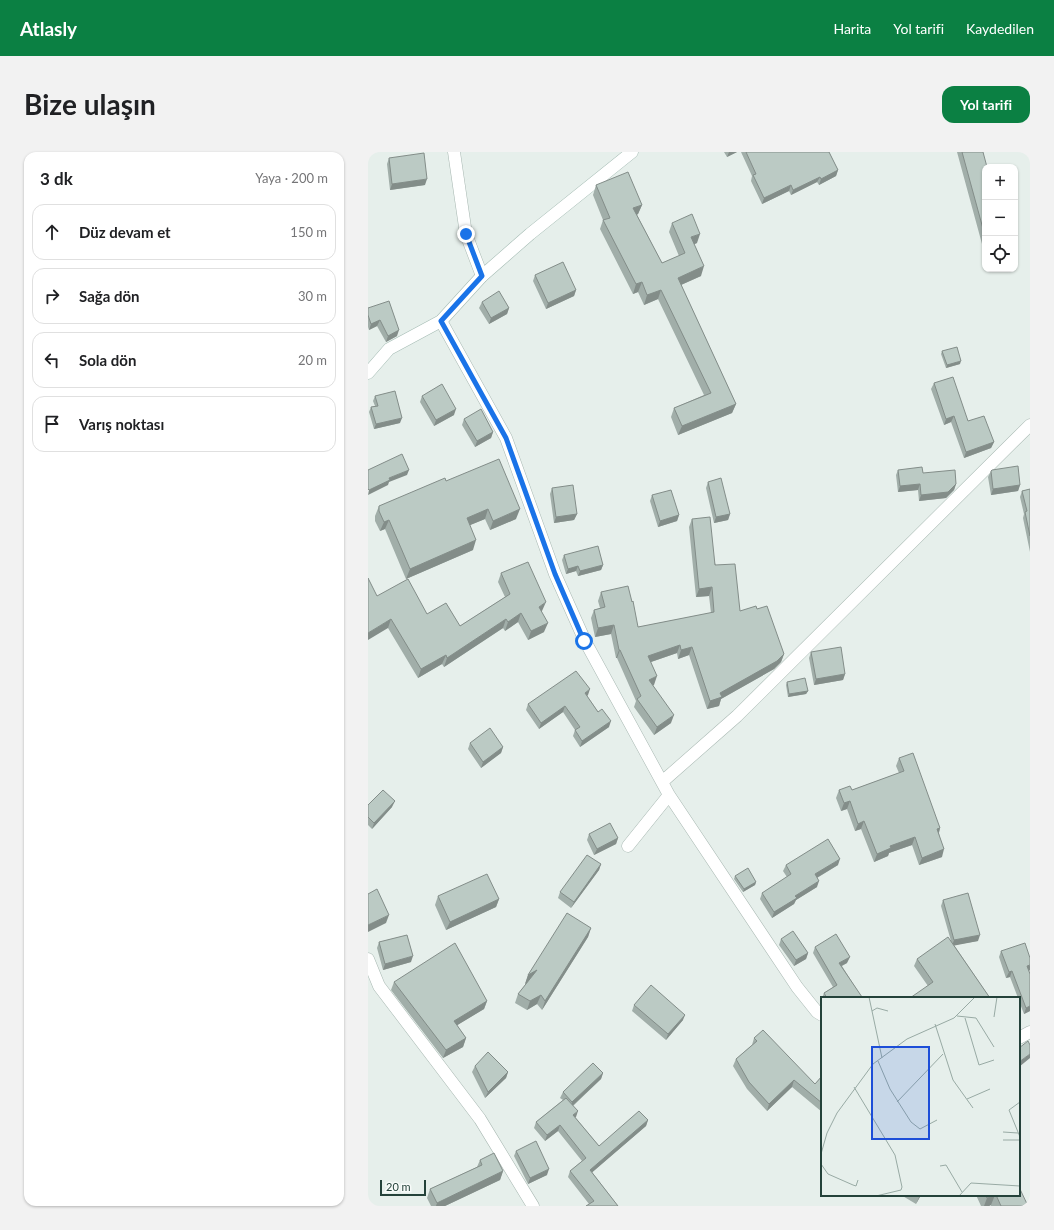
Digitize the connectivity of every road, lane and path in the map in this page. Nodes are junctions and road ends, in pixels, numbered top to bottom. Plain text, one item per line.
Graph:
1 (454, 152) edge
2 (632, 152) edge
3 (482, 276) junction
4 (441, 321) junction
5 (368, 373) edge
6 (1030, 424) edge
7 (662, 782) junction
8 (669, 795) junction
9 (628, 846) dead end
10 (368, 959) edge
11 (821, 1014) edge
12 (1030, 1032) edge
13 (1020, 1037) edge
14 (533, 1206) edge

1 - 3 street
2 - 3 street
3 - 4 street
4 - 5 street
4 - 7 street
6 - 7 street
7 - 8 street
8 - 9 street
8 - 11 street
10 - 14 street
12 - 13 street

